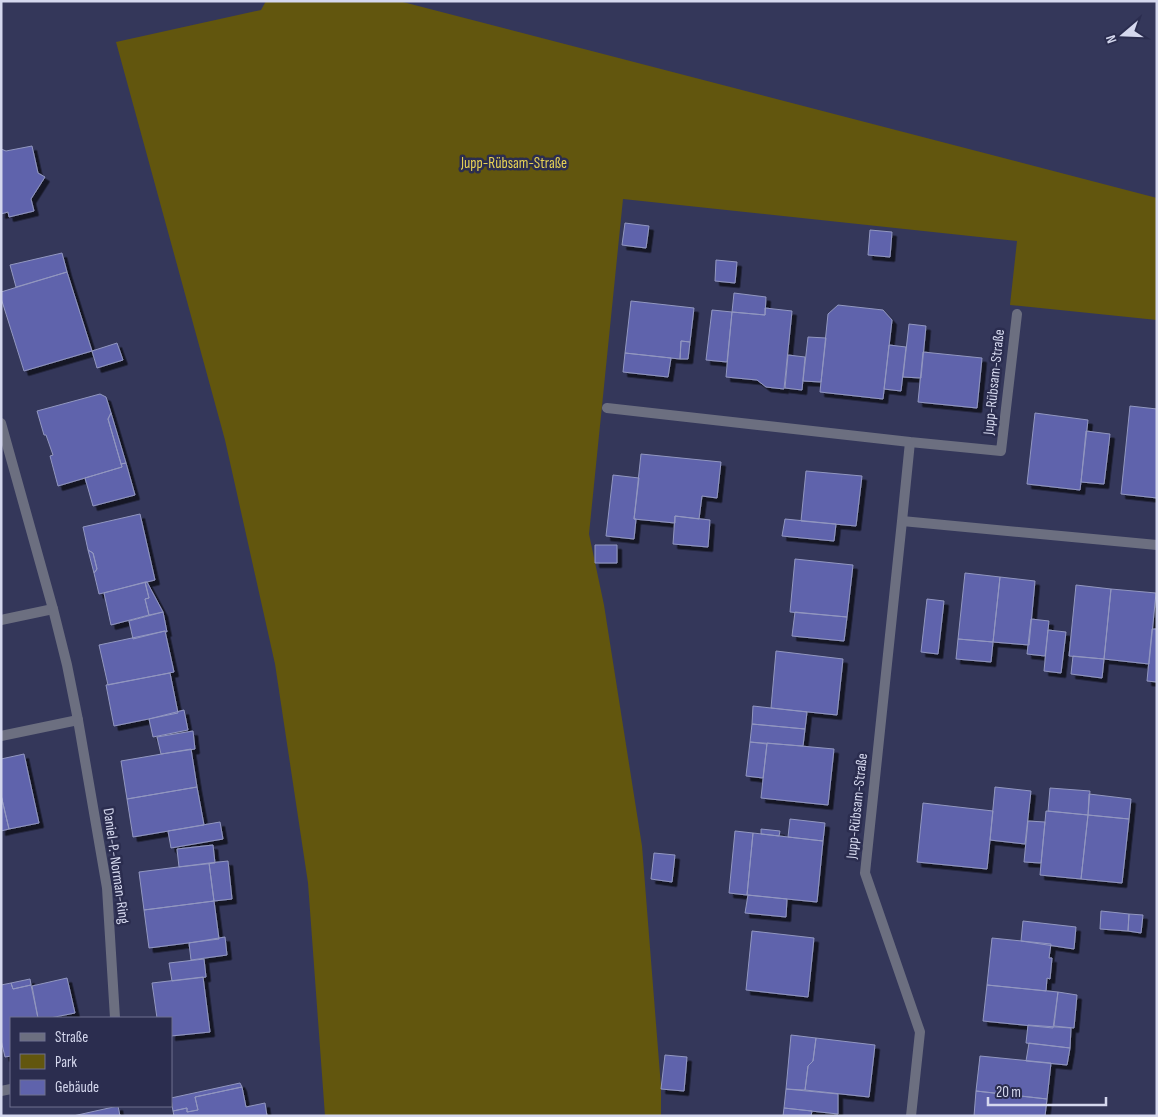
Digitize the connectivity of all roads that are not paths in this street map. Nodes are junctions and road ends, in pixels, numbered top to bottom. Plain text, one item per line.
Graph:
1 (1017, 314) dead end
2 (607, 408) dead end
3 (1, 423) edge
4 (910, 442) junction
5 (902, 521) junction
6 (1157, 545) edge
7 (53, 609) junction
8 (1, 620) edge
9 (78, 720) junction
10 (1, 736) edge
11 (115, 1017) edge
12 (912, 1116) edge

1 - 4 street, Jupp-Rübsam-Straße
2 - 4 street, Jupp-Rübsam-Straße
3 - 7 street, Daniel-P.-Norman-Ring
4 - 5 street, Jupp-Rübsam-Straße
5 - 6 street
5 - 12 street, Jupp-Rübsam-Straße
7 - 8 street
7 - 9 street, Daniel-P.-Norman-Ring
9 - 10 street
9 - 11 street, Daniel-P.-Norman-Ring

